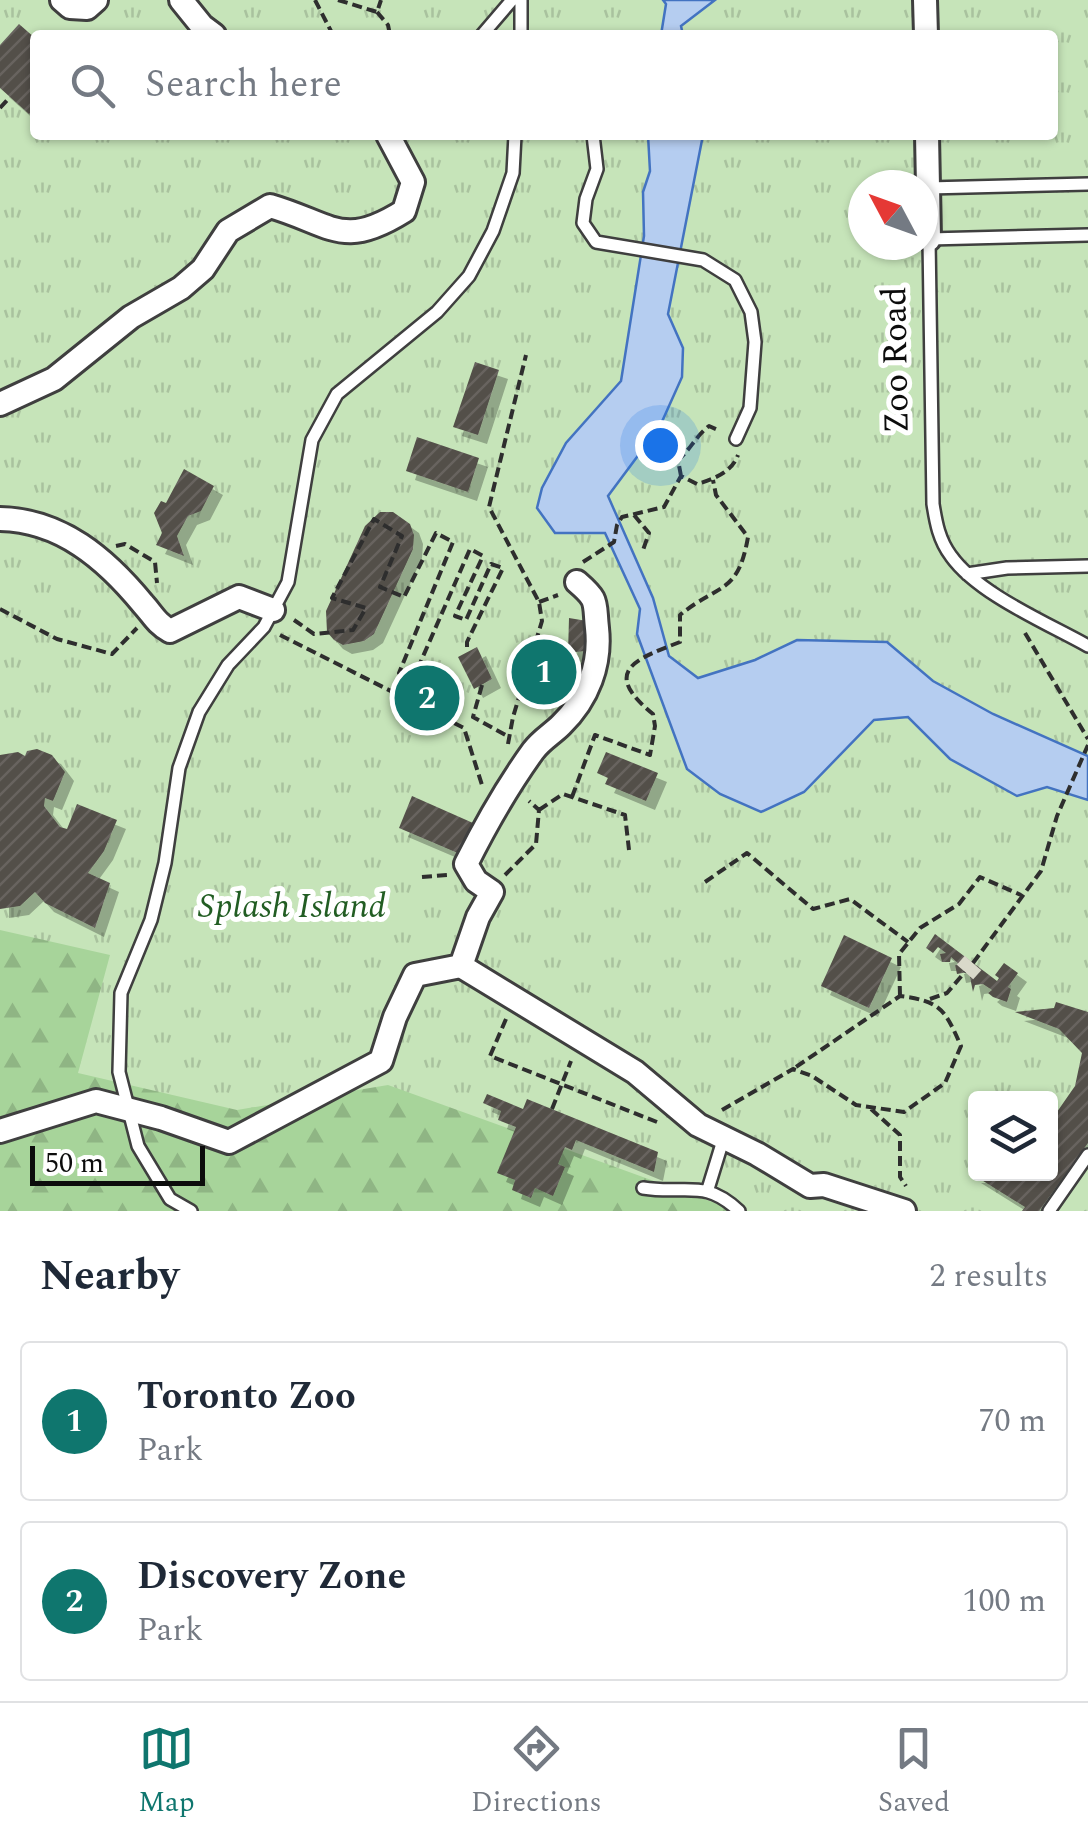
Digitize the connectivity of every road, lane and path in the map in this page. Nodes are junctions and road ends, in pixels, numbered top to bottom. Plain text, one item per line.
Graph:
1 (62, 0) edge
2 (96, 0) edge
3 (181, 0) edge
4 (315, 0) edge
5 (338, 0) edge
6 (382, 0) edge
7 (512, 0) edge
8 (521, 0) edge
9 (925, 0) edge
10 (377, 12) junction
11 (207, 30) edge
12 (330, 30) edge
13 (389, 30) edge
14 (486, 30) edge
15 (521, 30) edge
16 (926, 30) edge
17 (10, 97) dead end
18 (0, 108) edge
19 (391, 140) edge
20 (515, 140) edge
21 (594, 140) edge
22 (927, 140) edge
23 (928, 170) edge
24 (1088, 184) edge
25 (938, 188) edge
26 (1088, 235) edge
27 (938, 239) edge
28 (929, 260) edge
29 (526, 355) dead end
30 (0, 404) edge
31 (736, 438) junction
32 (681, 476) junction
33 (712, 480) junction
34 (634, 514) junction
35 (0, 519) edge
36 (642, 553) dead end
37 (1088, 566) edge
38 (966, 574) junction
39 (577, 582) joint
40 (1004, 598) junction
41 (0, 609) edge
42 (150, 614) junction
43 (269, 618) junction
44 (1088, 646) edge
45 (467, 652) dead end
46 (482, 685) dead end
47 (508, 736) junction
48 (1088, 742) edge
49 (508, 788) junction
50 (572, 797) junction
51 (539, 810) junction
52 (491, 812) junction
53 (629, 850) dead end
54 (705, 882) dead end
55 (492, 892) junction
56 (1022, 896) junction
57 (908, 942) junction
58 (973, 963) tunnel mouth
59 (461, 966) junction
60 (965, 972) tunnel mouth
61 (900, 996) junction
62 (515, 998) junction
63 (929, 1000) junction
64 (580, 1038) junction
65 (792, 1069) junction
66 (562, 1084) junction
67 (869, 1107) junction
68 (552, 1109) dead end
69 (129, 1110) junction
70 (698, 1125) junction
71 (0, 1131) edge
72 (724, 1137) junction
73 (1088, 1155) edge
74 (643, 1188) dead end
75 (708, 1189) junction
76 (908, 1203) edge
77 (191, 1211) edge
78 (739, 1211) edge
79 (1049, 1211) edge

1 - 2 street
3 - 11 street
4 - 12 path
5 - 10 path
6 - 10 path
7 - 14 lane
8 - 15 lane
9 - 16 street
10 - 13 path
17 - 18 path
19 - 30 street
20 - 43 lane
21 - 31 lane
22 - 23 street, Zoo Road
24 - 25 lane
26 - 27 lane
28 - 38 lane, Zoo Road
29 - 47 path
31 - 32 path
31 - 33 path
32 - 33 path
32 - 34 path
33 - 50 path
34 - 36 path
34 - 39 path
35 - 42 street
37 - 38 lane
38 - 40 lane, Zoo Road
39 - 49 street
40 - 44 lane, Zoo Road
40 - 48 path
41 - 42 path
42 - 43 street
43 - 45 path
43 - 52 path
43 - 69 lane
46 - 47 path
47 - 49 path
48 - 56 path
49 - 51 path
49 - 52 street
50 - 51 path
50 - 53 path
51 - 55 path
52 - 55 street
54 - 57 path
55 - 59 street
56 - 57 path
56 - 58 path
57 - 61 path
59 - 62 street
59 - 69 street
60 - 63 path
61 - 63 path
61 - 65 path
62 - 64 street
62 - 66 path
63 - 67 path
64 - 66 path
64 - 70 street
65 - 67 path
65 - 70 path
66 - 68 path
66 - 70 path
67 - 76 path
69 - 71 street
69 - 77 lane
70 - 72 street
72 - 75 lane
72 - 76 street
73 - 79 lane
74 - 75 lane
75 - 78 lane

